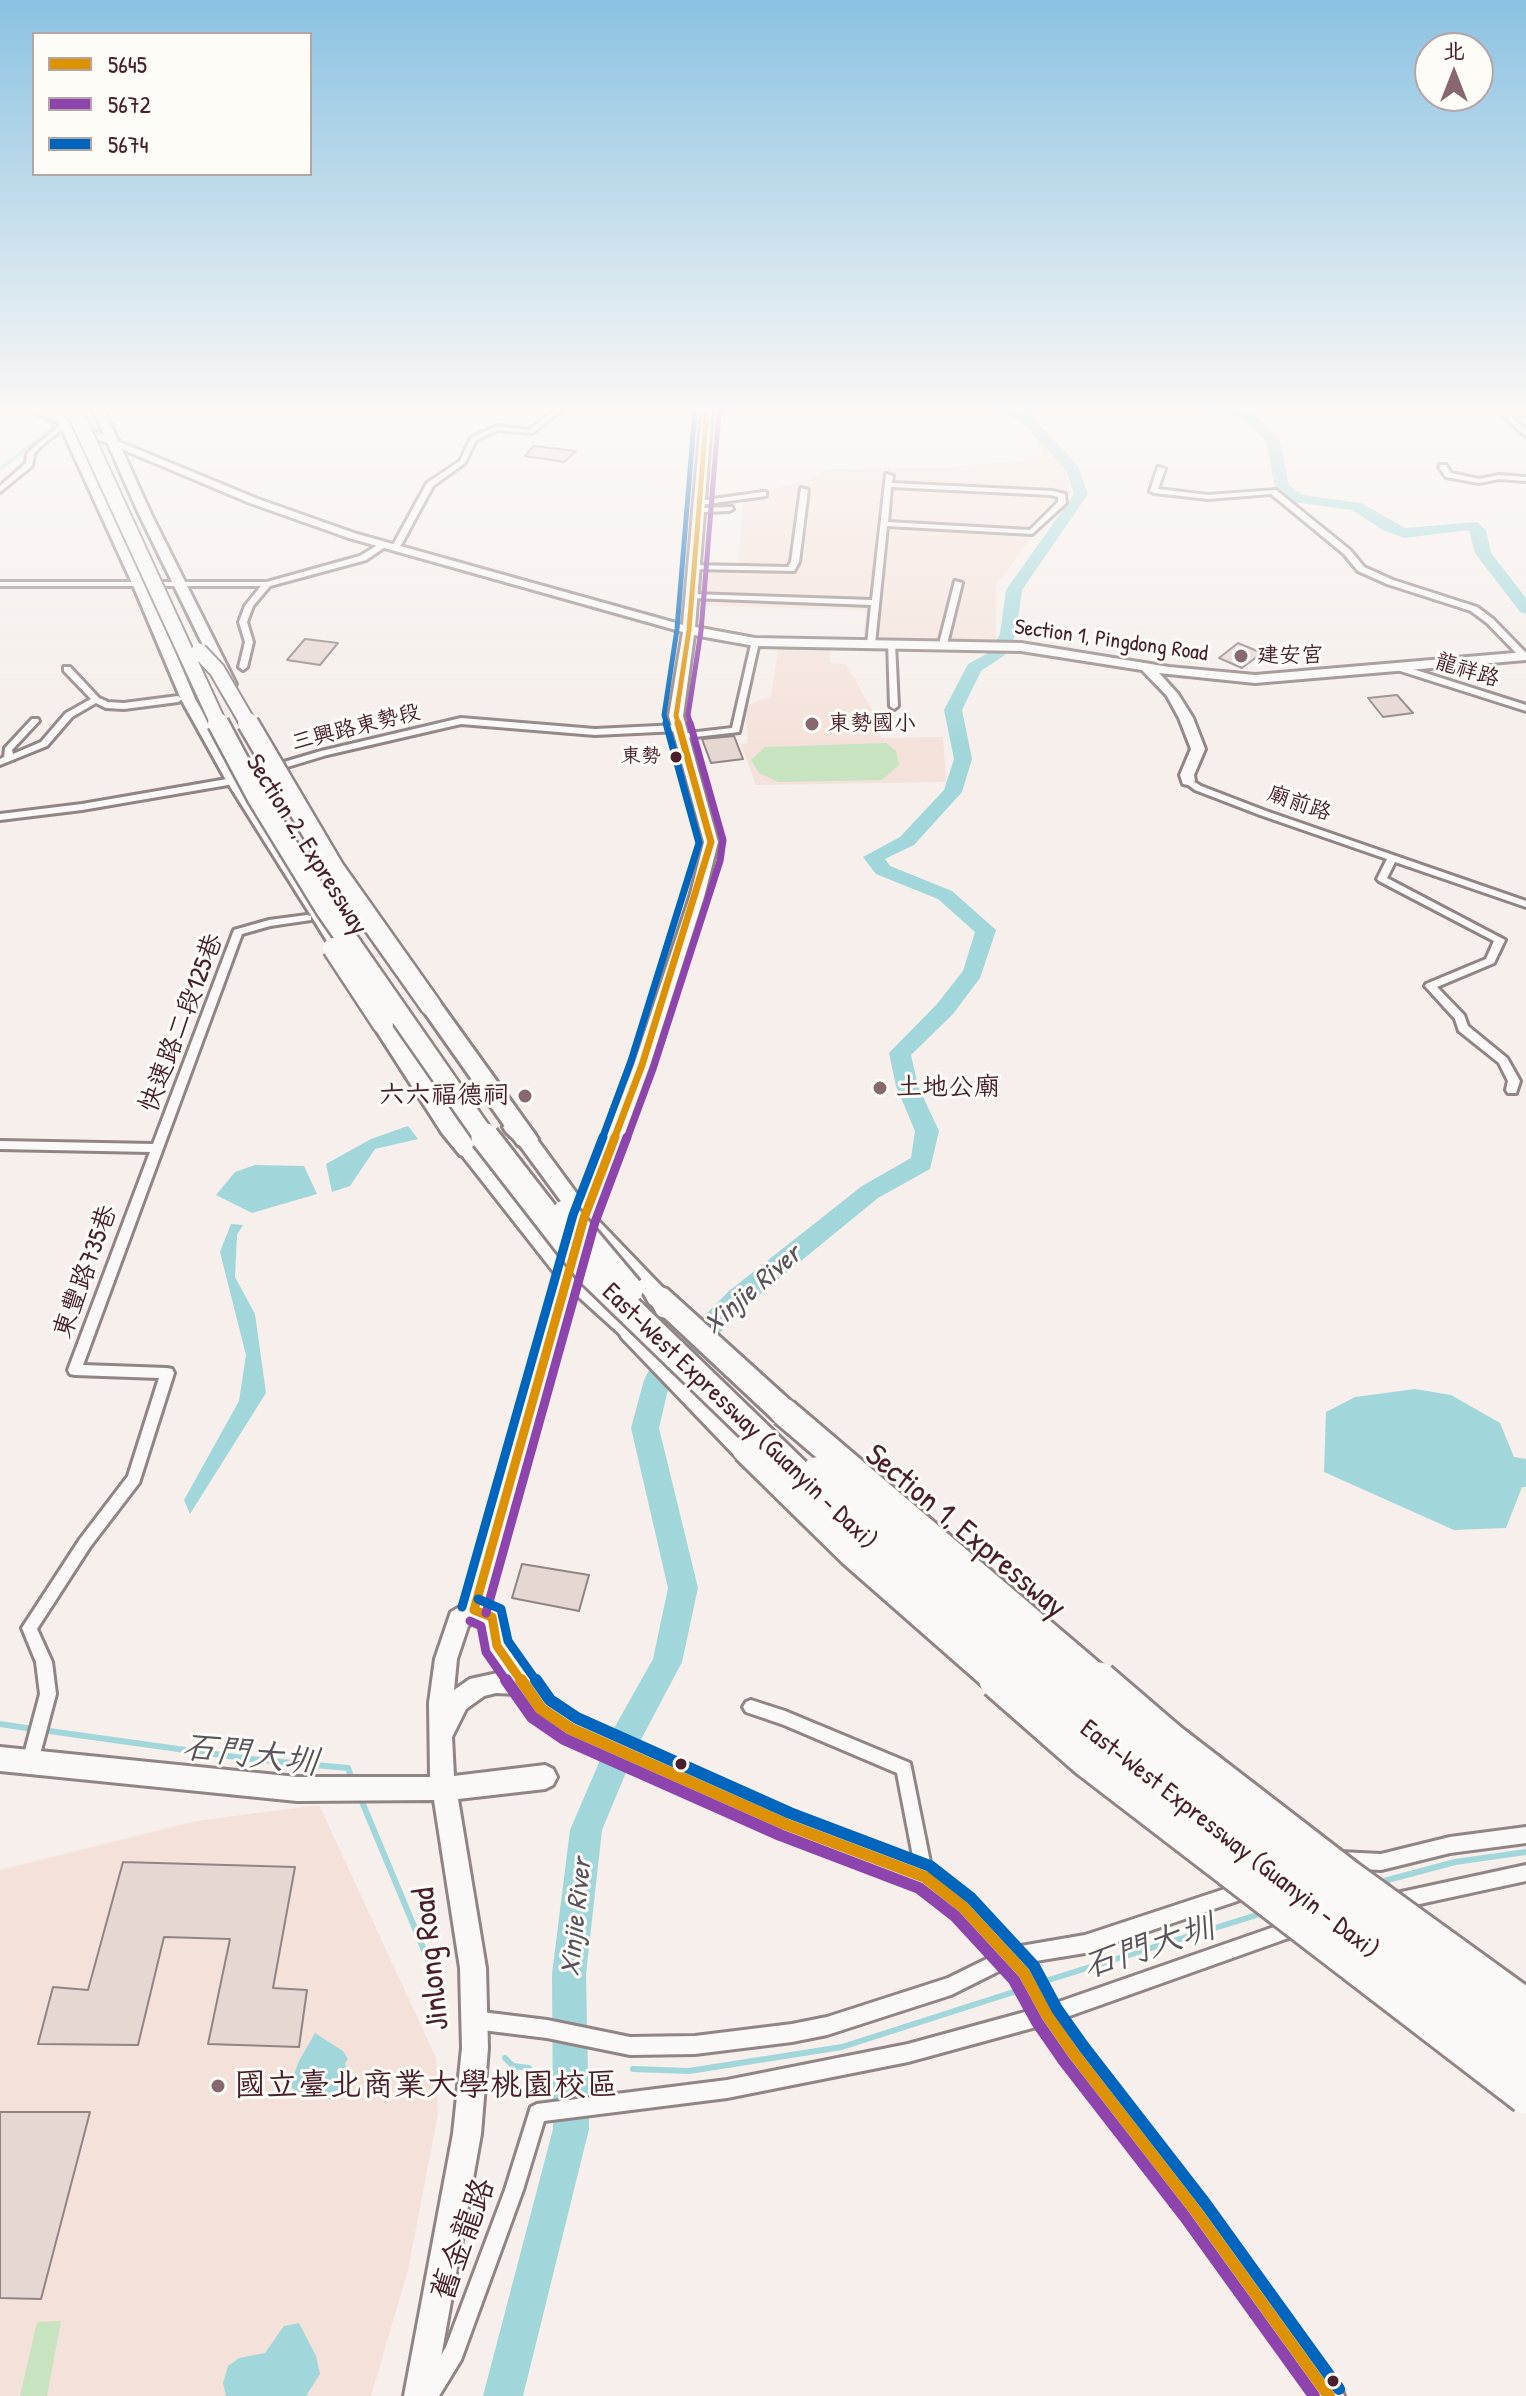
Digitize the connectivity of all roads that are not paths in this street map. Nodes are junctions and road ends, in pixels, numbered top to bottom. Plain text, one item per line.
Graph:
1 (112, 522) edge
2 (122, 522) edge
3 (135, 522) edge
4 (150, 522) edge
5 (317, 522) edge
6 (406, 522) edge
7 (697, 522) edge
8 (800, 522) edge
9 (1043, 522) edge
10 (1310, 522) edge
11 (885, 524) joint
12 (390, 546) junction
13 (694, 567) junction
14 (958, 583) dead end
15 (0, 584) edge
16 (180, 584) junction
17 (267, 584) junction
18 (140, 585) junction
19 (692, 596) junction
20 (875, 603) junction
21 (689, 630) junction
22 (755, 642) junction
23 (871, 644) junction
24 (891, 644) junction
25 (943, 644) junction
26 (192, 652) junction
27 (1525, 656) edge
28 (1145, 666) junction
29 (243, 667) dead end
30 (1397, 667) junction
31 (67, 669) dead end
32 (178, 699) dead end
33 (96, 700) junction
34 (894, 706) dead end
35 (1526, 708) edge
36 (35, 721) dead end
37 (679, 732) junction
38 (4, 759) edge
39 (270, 769) junction
40 (234, 780) junction
41 (1188, 781) joint
42 (0, 817) edge
43 (1393, 857) junction
44 (1526, 904) edge
45 (307, 918) dead end
46 (1512, 1090) dead end
47 (526, 1139) junction
48 (0, 1145) edge
49 (157, 1148) junction
50 (468, 1149) junction
51 (584, 1218) junction
52 (567, 1274) junction
53 (668, 1307) joint
54 (640, 1338) joint
55 (706, 1345) junction
56 (678, 1376) junction
57 (474, 1610) junction
58 (524, 1684) junction
59 (751, 1707) dead end
60 (441, 1735) junction
61 (0, 1759) edge
62 (30, 1762) junction
63 (545, 1777) dead end
64 (444, 1789) junction
65 (1526, 1835) edge
66 (1323, 1869) junction
67 (1526, 1873) edge
68 (925, 1877) junction
69 (1261, 1888) junction
70 (1370, 1904) junction
71 (1307, 1922) junction
72 (1013, 1961) junction
73 (1526, 2007) edge
74 (1046, 2011) junction
75 (474, 2020) junction
76 (1526, 2025) edge
77 (1526, 2039) edge
78 (1526, 2072) edge
79 (1526, 2084) edge
80 (1526, 2096) edge
81 (419, 2396) edge
82 (427, 2396) edge
83 (1329, 2396) edge

1 - 18 main road, Section 2, Expressway
2 - 26 highway, East-West Expressway (Guanyin - Daxi), bridge
3 - 26 highway, East-West Expressway (Guanyin - Daxi)
4 - 16 main road, Section 2, Expressway
5 - 12 street, Section 1, Pingdong Road
6 - 12 street
7 - 13 street
8 - 13 street
9 - 11 street
10 - 27 street
11 - 20 street
12 - 17 street
12 - 21 street, Section 1, Pingdong Road
13 - 19 street
14 - 25 street
15 - 18 street
16 - 17 street
16 - 18 street
16 - 39 main road, Section 2, Expressway
17 - 29 street
18 - 40 main road, Section 2, Expressway
19 - 20 street
19 - 21 street
20 - 23 street
21 - 22 street, Section 1, Pingdong Road
21 - 37 street
22 - 23 street, Section 1, Pingdong Road
22 - 37 street, 三興路東勢段
23 - 24 street, Section 1, Pingdong Road
24 - 25 street, Section 1, Pingdong Road
24 - 34 street
25 - 28 street, Section 1, Pingdong Road
26 - 47 highway, bridge
26 - 50 highway, bridge
26 - 77 highway, East-West Expressway (Guanyin - Daxi), bridge
26 - 78 highway, East-West Expressway (Guanyin - Daxi), bridge
27 - 30 street, Section 1, Pingdong Road
28 - 30 street, Section 1, Pingdong Road
28 - 41 street, 廟前路
30 - 35 street, 龍祥路
31 - 33 street
32 - 33 street
33 - 38 street
36 - 38 street
37 - 39 street, 三興路東勢段
37 - 51 street
39 - 40 street, 三興路東勢段
39 - 47 main road, Section 2, Expressway
40 - 42 street, 三興路東勢段
40 - 50 main road, Section 2, Expressway
41 - 43 street, 廟前路
43 - 44 street, 廟前路
43 - 46 street
45 - 49 street, 快速路二段125巷
47 - 51 main road, Section 2, Expressway
48 - 49 street
49 - 62 street, 東豐路735巷
50 - 52 main road, Section 2, Expressway
51 - 52 street
51 - 53 main road
52 - 54 main road
52 - 57 street
53 - 55 highway
54 - 56 highway
55 - 66 main road, Section 1, Expressway
55 - 73 highway, bridge
56 - 69 main road
56 - 80 highway, bridge
57 - 58 street
57 - 60 street, Jinlong Road
58 - 60 street
58 - 68 street
59 - 68 street
60 - 64 street, Jinlong Road
61 - 62 street
62 - 64 street
63 - 64 street
64 - 75 street, Jinlong Road
65 - 66 street
66 - 69 street
66 - 70 main road, Section 1, Expressway, bridge
67 - 70 street
68 - 72 street
69 - 71 main road
69 - 72 street
70 - 71 street
70 - 76 main road
71 - 74 street
71 - 79 main road
72 - 74 street
72 - 75 street
74 - 82 street, 舊金龍路
74 - 83 street
75 - 81 street, Jinlong Road

